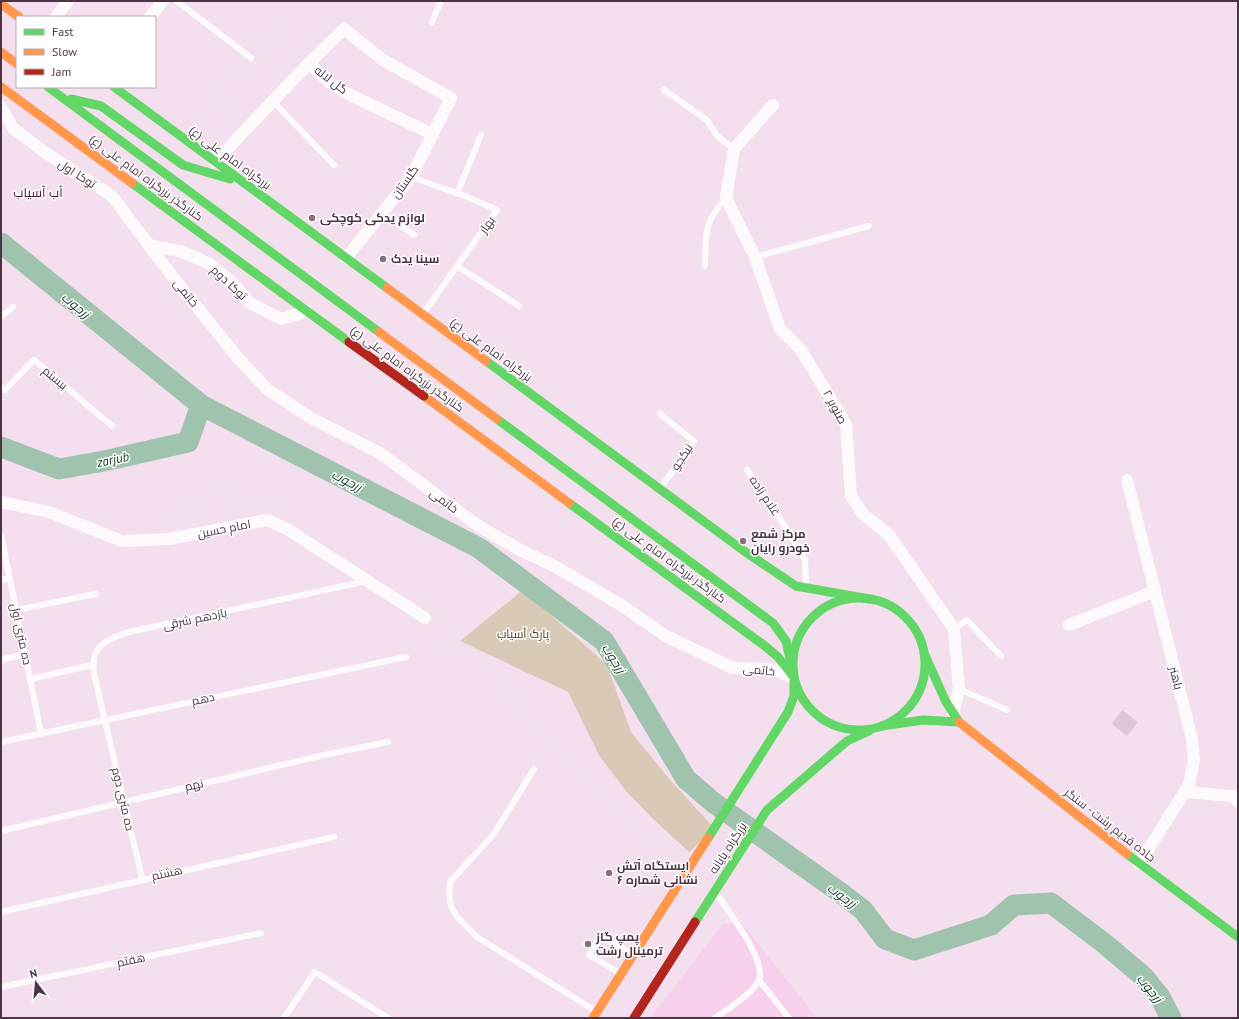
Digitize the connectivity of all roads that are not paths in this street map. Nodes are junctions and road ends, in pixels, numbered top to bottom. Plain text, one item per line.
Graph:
1 (68, 1) edge
2 (163, 1) edge
3 (177, 1) edge
4 (441, 1) edge
5 (1, 4) edge
6 (18, 16) edge
7 (57, 16) edge
8 (151, 16) edge
9 (432, 22) dead end
10 (1, 52) edge
11 (251, 58) road end
12 (16, 63) edge
13 (309, 63) junction
14 (1, 87) edge
15 (49, 88) edge
16 (115, 88) edge
17 (664, 90) dead end
18 (61, 96) junction
19 (272, 100) junction
20 (773, 105) dead end
21 (1, 107) edge
22 (154, 131) junction
23 (432, 134) junction
24 (481, 135) dead end
25 (734, 148) junction
26 (137, 153) junction
27 (216, 162) junction
28 (334, 165) dead end
29 (411, 177) junction
30 (243, 182) junction
31 (457, 194) junction
32 (726, 198) junction
33 (382, 213) junction
34 (869, 226) dead end
35 (414, 235) dead end
36 (149, 245) junction
37 (755, 257) junction
38 (346, 258) junction
39 (457, 266) junction
40 (705, 266) dead end
41 (322, 289) junction
42 (310, 304) junction
43 (519, 306) dead end
44 (13, 307) dead end
45 (423, 314) junction
46 (1, 317) edge
47 (1, 387) edge
48 (660, 414) dead end
49 (112, 426) dead end
50 (747, 470) dead end
51 (1127, 480) dead end
52 (660, 489) junction
53 (1, 502) edge
54 (1, 535) edge
55 (9, 578) junction
56 (1, 580) edge
57 (367, 581) junction
58 (807, 588) junction
59 (1155, 591) junction
60 (96, 594) dead end
61 (869, 599) junction
62 (16, 610) junction
63 (428, 614) road end
64 (1069, 625) dead end
65 (954, 629) junction
66 (924, 653) junction
67 (25, 654) junction
68 (1001, 656) dead end
69 (406, 657) road end
70 (1, 660) edge
71 (92, 665) junction
72 (794, 678) junction
73 (30, 679) junction
74 (959, 689) junction
75 (1006, 710) dead end
76 (956, 718) junction
77 (104, 719) junction
78 (881, 727) junction
79 (42, 733) junction
80 (1, 742) edge
81 (388, 742) dead end
82 (534, 769) dead end
83 (1184, 792) junction
84 (123, 801) junction
85 (1238, 802) edge
86 (1, 831) edge
87 (334, 836) dead end
88 (1139, 864) junction
89 (142, 878) junction
90 (715, 892) junction
91 (1, 912) edge
92 (261, 933) dead end
93 (1238, 937) edge
94 (634, 955) junction
95 (621, 974) junction
96 (759, 980) junction
97 (1, 987) edge
98 (595, 1015) edge
99 (284, 1018) edge
100 (388, 1018) edge
101 (634, 1018) edge
102 (715, 1018) edge
103 (789, 1018) edge

1 - 7 street
2 - 8 street
3 - 11 lane
4 - 9 lane
5 - 6 main road
10 - 12 main road
13 - 19 street, گل لاله
13 - 23 street, گل لاله
13 - 23 street, گلستان
14 - 42 main road, کنارگذر بزرگراه امام علی (ع)
15 - 18 main road
16 - 22 main road, بزرگراه امام علی (ع)
17 - 25 lane
18 - 22 main road
18 - 26 main road
19 - 27 street, گل لاله
19 - 28 lane
20 - 25 street
21 - 36 street, توکا اول
22 - 26 main road
22 - 27 main road, بزرگراه امام علی (ع)
22 - 30 main road
23 - 29 street, گلستان
24 - 31 lane
25 - 32 street
26 - 41 main road
27 - 30 main road, بزرگراه امام علی (ع)
29 - 31 lane, بهار
29 - 33 street, گلستان
30 - 38 main road, بزرگراه امام علی (ع)
31 - 39 lane, بهار
32 - 37 street, صنوبر ۲
32 - 40 lane
33 - 35 lane
33 - 38 street, گلستان
34 - 37 lane
36 - 42 street, توکا دوم
36 - 72 street, خاتمی
37 - 65 street, صنوبر ۲
38 - 45 main road, بزرگراه امام علی (ع)
39 - 43 lane
39 - 45 lane, بهار
41 - 42 main road
41 - 72 main road
42 - 72 main road, کنارگذر بزرگراه امام علی (ع)
44 - 46 lane
45 - 52 main road, بزرگراه امام علی (ع)
47 - 49 lane, بیستم
48 - 52 lane, نیکجو
50 - 58 lane, غلام زاده
51 - 59 street, باهنر
52 - 58 main road, بزرگراه امام علی (ع)
53 - 57 street, امام حسین
54 - 55 lane, ده متری اول
55 - 56 lane
55 - 62 lane, ده متری اول
57 - 63 street, امام حسین
57 - 71 lane, یازدهم شرقی
58 - 61 main road, بزرگراه امام علی (ع)
59 - 64 street
59 - 83 street, باهنر
60 - 62 lane
61 - 66 main road
61 - 72 main road
62 - 67 lane, ده متری اول
65 - 68 lane
65 - 74 street, صنوبر ۲
66 - 76 main road
66 - 78 main road
67 - 70 lane
67 - 73 lane, ده متری اول
69 - 77 lane, دهم
71 - 73 lane
71 - 77 lane
72 - 78 main road
72 - 94 main road
73 - 79 lane, ده متری اول
74 - 75 lane
74 - 76 street, صنوبر ۲
76 - 78 main road
76 - 88 main road, جاده قدیم رشت - سنگر
77 - 79 lane, دهم
77 - 84 lane, ده متری دوم
78 - 90 main road, بزرگراه پایانه
79 - 80 lane, دهم
81 - 84 lane, نهم
82 - 98 lane
83 - 85 street
83 - 88 street, باهنر
84 - 86 lane, نهم
84 - 89 lane, ده متری دوم
87 - 89 lane, هشتم
88 - 93 main road, جاده قدیم رشت - سنگر
89 - 91 lane, هشتم
90 - 96 lane
90 - 101 main road, بزرگراه پایانه
92 - 97 lane, هفتم
94 - 95 main road
94 - 95 lane
95 - 98 main road
96 - 102 lane
96 - 103 lane
99 - 100 lane

